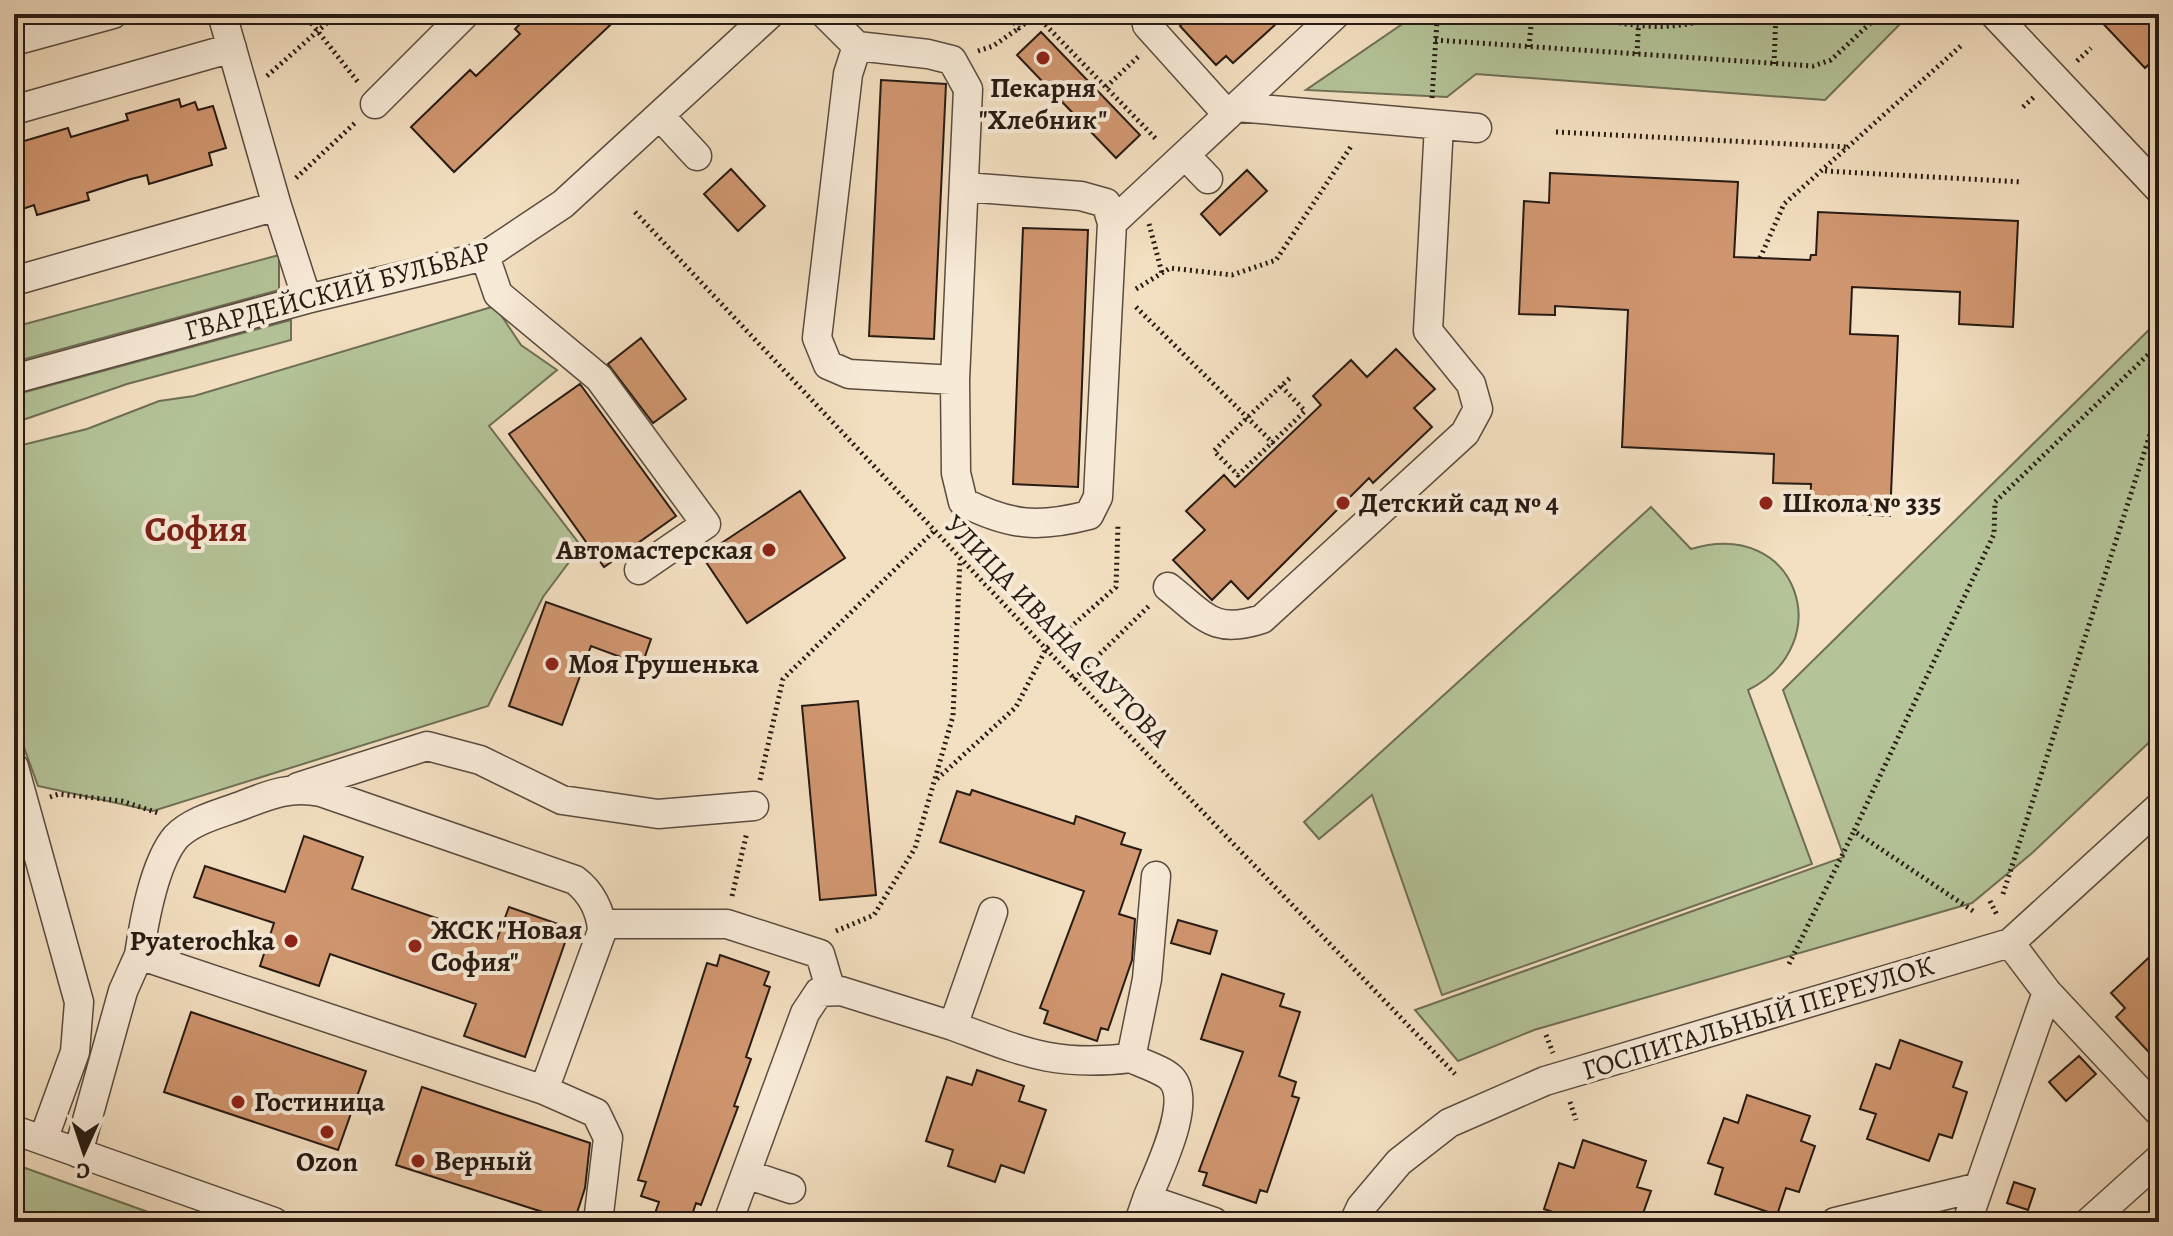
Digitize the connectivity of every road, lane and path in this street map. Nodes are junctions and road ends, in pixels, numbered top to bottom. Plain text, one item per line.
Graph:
1 (113, 14) edge
2 (222, 14) edge
3 (304, 14) edge
4 (337, 14) edge
5 (465, 14) edge
6 (770, 14) edge
7 (825, 14) edge
8 (1006, 14) edge
9 (1336, 14) edge
10 (1443, 14) edge
11 (1532, 14) edge
12 (1584, 14) edge
13 (1639, 14) edge
14 (1721, 14) edge
15 (1776, 14) edge
16 (1880, 14) edge
17 (1994, 14) edge
18 (1638, 25) junction
19 (1156, 26) edge
20 (1019, 28) junction
21 (316, 32) junction
22 (1435, 40) junction
23 (14, 41) edge
24 (1963, 44) dead end
25 (857, 46) junction
26 (1529, 47) junction
27 (232, 48) junction
28 (1637, 54) junction
29 (952, 60) junction
30 (1774, 64) junction
31 (1106, 87) junction
32 (2039, 93) dead end
33 (246, 96) junction
34 (375, 104) junction
35 (2023, 107) dead end
36 (14, 110) edge
37 (1232, 111) junction
38 (660, 116) junction
39 (1368, 121) junction
40 (1435, 125) junction
41 (1477, 128) dead end
42 (1556, 132) dead end
43 (1848, 147) junction
44 (697, 156) dead end
45 (1182, 158) junction
46 (1824, 171) junction
47 (1208, 179) dead end
48 (2022, 182) dead end
49 (965, 187) junction
50 (2159, 189) edge
51 (1141, 196) junction
52 (276, 202) junction
53 (635, 212) dead end
54 (1112, 223) junction
55 (485, 256) junction
56 (1760, 258) dead end
57 (1162, 273) junction
58 (14, 281) edge
59 (307, 299) junction
60 (2159, 344) edge
61 (1290, 378) dead end
62 (14, 379) edge
63 (955, 380) junction
64 (1281, 386) junction
65 (2159, 406) edge
66 (1247, 418) junction
67 (1274, 445) junction
68 (1118, 511) dead end
69 (934, 531) junction
70 (961, 558) junction
71 (639, 570) dead end
72 (1168, 587) joint
73 (1046, 649) junction
74 (783, 679) dead end
75 (1074, 679) junction
76 (14, 767) edge
77 (937, 779) junction
78 (298, 787) junction
79 (24, 804) junction
80 (754, 806) dead end
81 (2159, 807) edge
82 (192, 825) junction
83 (1854, 831) junction
84 (1156, 876) dead end
85 (2003, 894) dead end
86 (1973, 911) dead end
87 (993, 912) dead end
88 (602, 924) junction
89 (2010, 943) junction
90 (798, 947) junction
91 (139, 955) junction
92 (1789, 964) dead end
93 (831, 991) junction
94 (2047, 992) junction
95 (953, 1026) junction
96 (1546, 1035) dead end
97 (1131, 1058) junction
98 (1554, 1058) dead end
99 (1455, 1074) dead end
100 (544, 1090) junction
101 (2159, 1112) edge
102 (14, 1130) edge
103 (43, 1140) junction
104 (78, 1153) junction
105 (2159, 1159) edge
106 (746, 1174) junction
107 (1979, 1187) junction
108 (791, 1189) dead end
109 (1143, 1210) edge
110 (274, 1222) edge
111 (598, 1222) edge
112 (728, 1222) edge
113 (1214, 1222) edge
114 (1354, 1222) edge
115 (1835, 1222) edge
116 (1967, 1222) edge
117 (2089, 1222) edge

1 - 23 street
2 - 27 street
3 - 21 path
4 - 21 path
5 - 34 street
6 - 38 street, ГВАРДЕЙСКИЙ БУЛЬВАР
7 - 25 street
8 - 20 path
9 - 37 street
10 - 22 path
11 - 26 path
12 - 18 path
13 - 18 path
14 - 18 path
15 - 30 path
16 - 30 path
17 - 50 street
18 - 28 path
19 - 31 path
19 - 37 street
20 - 29 path
20 - 31 path
21 - 33 path
21 - 34 path
22 - 26 path
22 - 40 path
24 - 43 path
25 - 29 street
25 - 63 street
26 - 28 path
27 - 33 street
27 - 36 street
28 - 30 path
29 - 49 street
31 - 45 path
32 - 35 path
33 - 52 street
34 - 52 path
37 - 39 street
37 - 45 street
38 - 44 street
38 - 55 street, ГВАРДЕЙСКИЙ БУЛЬВАР
39 - 40 street
39 - 57 path
40 - 41 street
40 - 72 street
42 - 43 path
43 - 46 path
45 - 47 street
45 - 51 street
46 - 48 path
46 - 56 path
49 - 54 street
49 - 63 street
51 - 54 street
51 - 57 path
52 - 58 street
52 - 59 street
53 - 69 path, УЛИЦА ИВАНА САУТОВА
54 - 63 street
55 - 59 street, ГВАРДЕЙСКИЙ БУЛЬВАР
55 - 71 street
57 - 66 path
59 - 62 street, ГВАРДЕЙСКИЙ БУЛЬВАР
60 - 83 path
61 - 64 path
64 - 66 path
64 - 67 path
65 - 85 path
66 - 67 path
66 - 67 path
68 - 73 path
69 - 70 path, УЛИЦА ИВАНА САУТОВА
69 - 74 path
70 - 73 path, УЛИЦА ИВАНА САУТОВА
70 - 77 path
72 - 75 path
73 - 75 path, УЛИЦА ИВАНА САУТОВА
73 - 77 path
75 - 99 path, УЛИЦА ИВАНА САУТОВА
76 - 79 street
77 - 90 path
78 - 80 street
78 - 82 street
78 - 88 street
79 - 82 path
79 - 103 street
81 - 89 street, ГОСПИТАЛЬНЫЙ ПЕРЕУЛОК
82 - 91 street
83 - 86 path
83 - 92 path
84 - 97 street
87 - 95 street
88 - 90 street
88 - 100 street
89 - 94 street
89 - 114 street, ГОСПИТАЛЬНЫЙ ПЕРЕУЛОК
90 - 93 street
91 - 100 street
91 - 104 street
93 - 95 street
93 - 106 street
94 - 101 street
94 - 107 street
95 - 97 street
96 - 98 path
97 - 109 street
100 - 111 street
102 - 103 street
103 - 104 street
104 - 110 street
105 - 117 street
106 - 108 street
106 - 112 street
107 - 115 street
107 - 116 street
109 - 113 street

